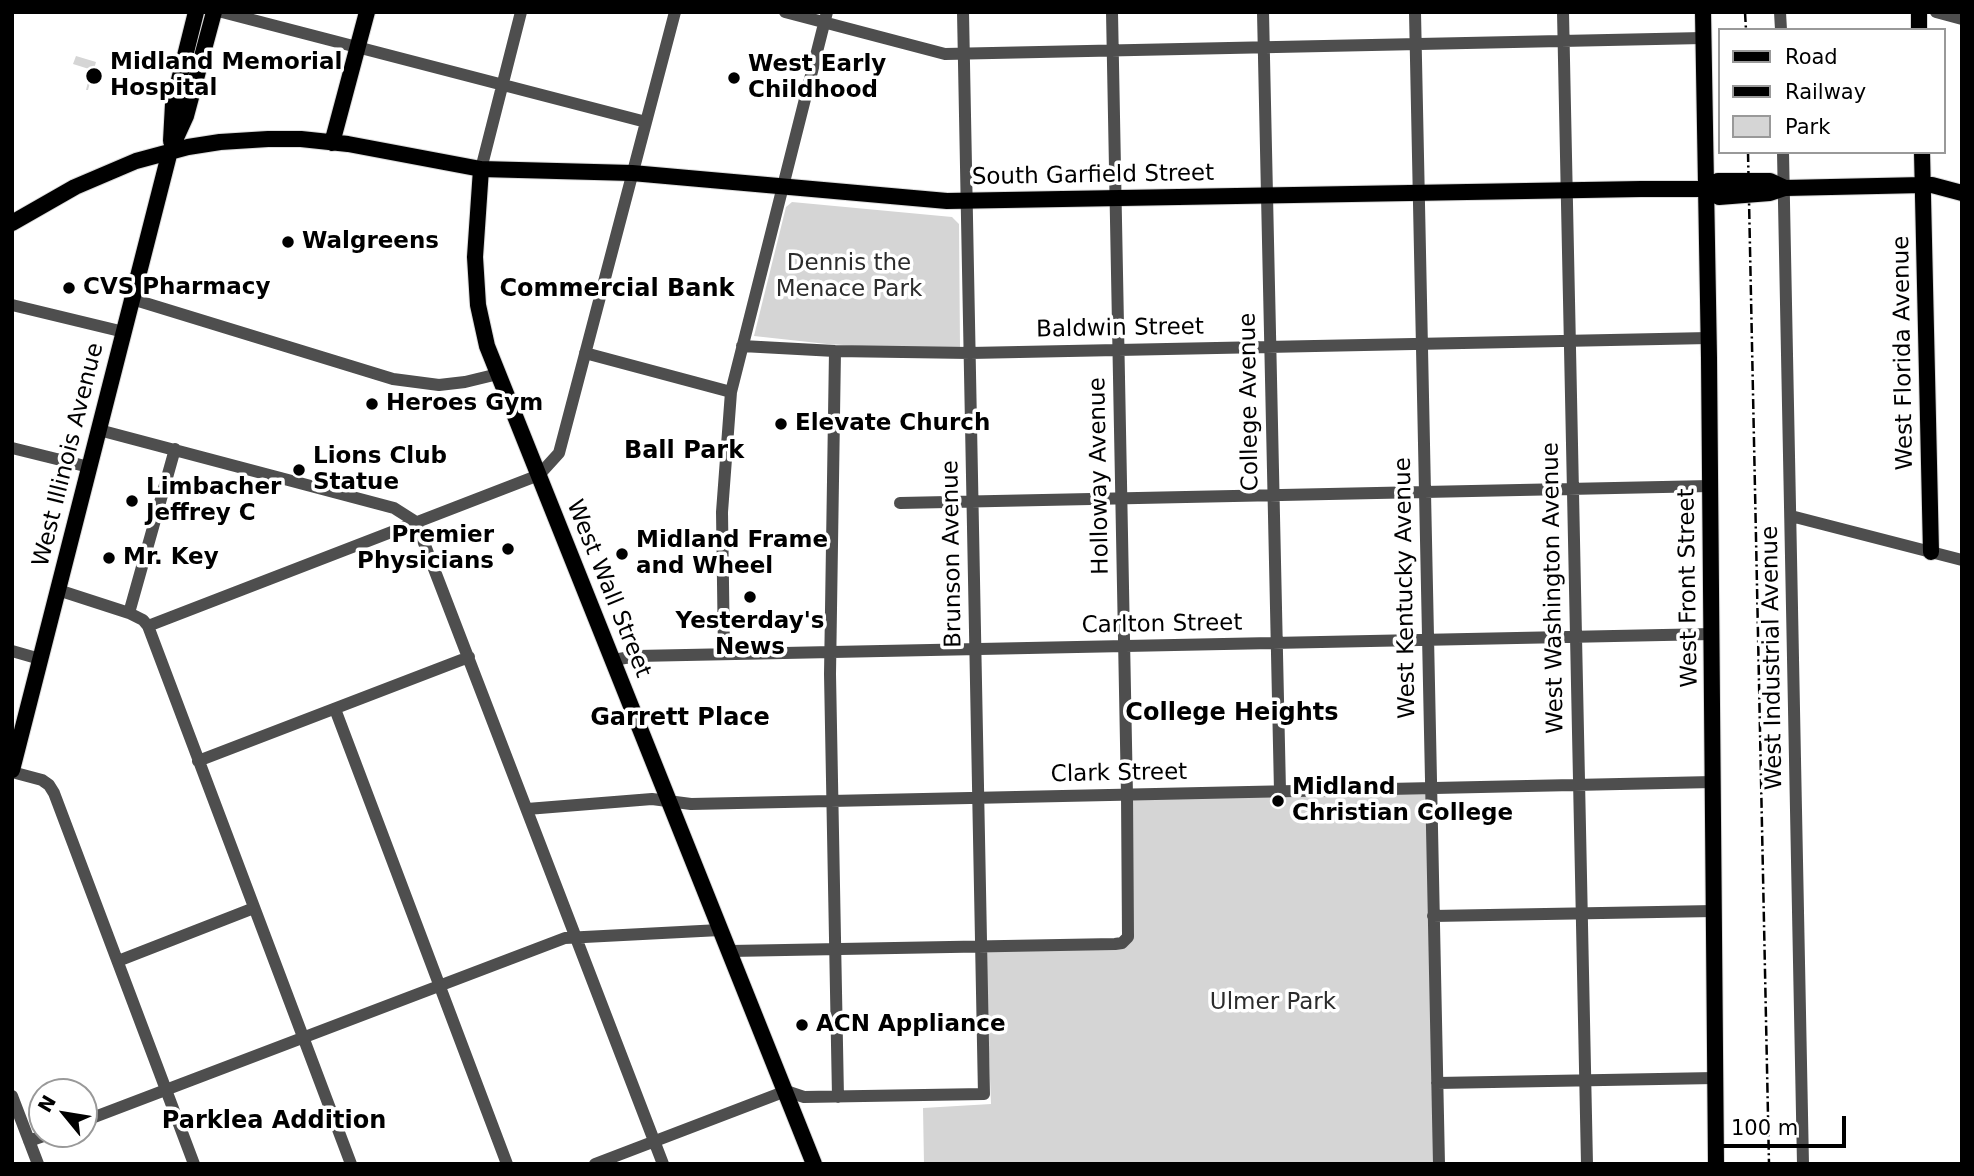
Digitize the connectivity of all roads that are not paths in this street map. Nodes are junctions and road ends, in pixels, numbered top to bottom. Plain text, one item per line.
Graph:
1 (196, 12) edge
2 (214, 12) edge
3 (222, 12) edge
4 (367, 12) edge
5 (521, 12) edge
6 (675, 12) edge
7 (785, 12) edge
8 (963, 12) edge
9 (1111, 12) edge
10 (1263, 12) edge
11 (1415, 12) edge
12 (1563, 12) edge
13 (1703, 12) edge
14 (1936, 12) edge
15 (826, 17) edge
16 (1962, 19) edge
17 (1703, 38) junction
18 (1563, 40) junction
19 (1416, 43) junction
20 (1264, 47) junction
21 (357, 48) junction
22 (1112, 50) junction
23 (964, 53) junction
24 (502, 84) junction
25 (646, 122) junction
26 (332, 143) junction
27 (170, 151) junction
28 (1783, 154) edge
29 (1922, 154) edge
30 (481, 169) junction
31 (632, 173) junction
32 (1923, 185) junction
33 (782, 187) junction
34 (1784, 188) junction
35 (1706, 189) junction
36 (1567, 191) junction
37 (1419, 193) junction
38 (1962, 193) edge
39 (1267, 196) junction
40 (1115, 199) junction
41 (967, 201) junction
42 (12, 223) edge
43 (132, 299) junction
44 (12, 305) edge
45 (124, 332) junction
46 (1709, 338) junction
47 (1570, 340) junction
48 (1422, 344) junction
49 (741, 346) junction
50 (1270, 347) junction
51 (835, 351) junction
52 (1118, 351) junction
53 (585, 353) junction
54 (970, 354) junction
55 (498, 374) junction
56 (731, 392) junction
57 (99, 430) junction
58 (12, 448) edge
59 (175, 449) junction
60 (89, 467) junction
61 (539, 475) junction
62 (1710, 486) junction
63 (1573, 489) junction
64 (1425, 492) junction
65 (1273, 495) junction
66 (1121, 498) junction
67 (974, 501) junction
68 (900, 503) dead end
69 (1791, 516) junction
70 (416, 522) junction
71 (1931, 552) junction
72 (1962, 560) edge
73 (58, 590) junction
74 (129, 613) junction
75 (148, 626) junction
76 (1712, 634) junction
77 (1576, 637) junction
78 (1428, 640) junction
79 (1277, 643) junction
80 (1124, 646) junction
81 (976, 649) junction
82 (12, 652) edge
83 (830, 652) junction
84 (724, 654) junction
85 (469, 657) junction
86 (40, 659) junction
87 (612, 660) junction
88 (335, 709) junction
89 (198, 761) junction
90 (12, 771) edge
91 (1713, 782) junction
92 (1579, 786) junction
93 (1431, 789) junction
94 (1280, 792) junction
95 (1128, 795) junction
96 (979, 798) junction
97 (668, 801) junction
98 (832, 801) junction
99 (527, 809) junction
100 (254, 908) junction
101 (1714, 911) junction
102 (1581, 914) junction
103 (1433, 916) junction
104 (720, 930) junction
105 (576, 937) junction
106 (983, 945) junction
107 (834, 948) junction
108 (730, 951) junction
109 (118, 961) junction
110 (440, 985) junction
111 (303, 1037) junction
112 (1715, 1078) junction
113 (1585, 1081) junction
114 (1437, 1083) junction
115 (166, 1090) junction
116 (786, 1091) junction
117 (12, 1096) edge
118 (838, 1097) junction
119 (98, 1116) edge
120 (28, 1139) edge
121 (655, 1141) junction
122 (194, 1164) edge
123 (351, 1164) edge
124 (507, 1164) edge
125 (595, 1164) edge
126 (663, 1164) edge
127 (814, 1164) edge
128 (1439, 1164) edge
129 (1587, 1164) edge
130 (1716, 1164) edge
131 (1803, 1164) edge

1 - 27 main road, West Illinois Avenue
2 - 27 main road, West Illinois Avenue
3 - 21 street
4 - 21 main road
5 - 24 street, West Wall Street
6 - 25 street
7 - 15 street
8 - 23 street, Brunson Avenue
9 - 22 street, Holloway Avenue
10 - 20 street, College Avenue
11 - 19 street, West Kentucky Avenue
12 - 18 street, West Washington Avenue
13 - 17 main road, West Front Street
14 - 16 street
15 - 23 street
15 - 33 street
17 - 18 street
17 - 35 main road, West Front Street
18 - 19 street
18 - 36 street, West Washington Avenue
19 - 20 street
19 - 37 street, West Kentucky Avenue
20 - 22 street
20 - 39 street, College Avenue
21 - 24 street
21 - 26 main road
22 - 23 street
22 - 40 street, Holloway Avenue
23 - 41 street, Brunson Avenue
24 - 25 street
24 - 30 street, West Wall Street
25 - 31 street
26 - 27 main road, South Garfield Street
26 - 30 main road, South Garfield Street
27 - 42 main road, South Garfield Street
27 - 43 main road, West Illinois Avenue
28 - 34 street, West Industrial Avenue
29 - 32 main road, West Florida Avenue
30 - 31 main road, South Garfield Street
30 - 55 main road, West Wall Street
31 - 33 main road, South Garfield Street
31 - 53 street
32 - 34 main road, South Garfield Street
32 - 38 main road, South Garfield Street
32 - 71 main road, West Florida Avenue
33 - 41 main road, South Garfield Street
33 - 49 street
34 - 35 main road, South Garfield Street
34 - 69 street, West Industrial Avenue
35 - 36 main road, South Garfield Street
35 - 46 main road, West Front Street
36 - 37 main road, South Garfield Street
36 - 47 street, West Washington Avenue
37 - 39 main road, South Garfield Street
37 - 48 street, West Kentucky Avenue
39 - 40 main road, South Garfield Street
39 - 50 street, College Avenue
40 - 41 main road, South Garfield Street
40 - 52 street, Holloway Avenue
41 - 54 street, Brunson Avenue
43 - 45 main road, West Illinois Avenue
43 - 55 street
44 - 45 street
45 - 57 main road, West Illinois Avenue
46 - 47 street, Baldwin Street
46 - 62 main road, West Front Street
47 - 48 street, Baldwin Street
47 - 63 street, West Washington Avenue
48 - 50 street, Baldwin Street
48 - 64 street, West Kentucky Avenue
49 - 51 street, Baldwin Street
49 - 56 street
50 - 52 street, Baldwin Street
50 - 65 street, College Avenue
51 - 54 street, Baldwin Street
51 - 83 street
52 - 54 street, Baldwin Street
52 - 66 street, Holloway Avenue
53 - 56 street
53 - 61 street
54 - 67 street, Brunson Avenue
55 - 61 main road, West Wall Street
56 - 84 street
57 - 59 street
57 - 60 main road, West Illinois Avenue
58 - 60 street
59 - 70 street
59 - 74 street
60 - 73 main road, West Illinois Avenue
61 - 70 street
61 - 87 main road, West Wall Street
62 - 63 street
62 - 76 main road, West Front Street
63 - 64 street
63 - 77 street, West Washington Avenue
64 - 65 street
64 - 78 street, West Kentucky Avenue
65 - 66 street
65 - 79 street, College Avenue
66 - 67 street
66 - 80 street, Holloway Avenue
67 - 68 street
67 - 81 street, Brunson Avenue
69 - 71 street
69 - 131 street, West Industrial Avenue
70 - 75 street
70 - 85 street
71 - 72 street
73 - 74 street
73 - 86 main road, West Illinois Avenue
74 - 75 street
75 - 89 street
76 - 77 street, Carlton Street
76 - 91 main road, West Front Street
77 - 78 street, Carlton Street
77 - 92 street, West Washington Avenue
78 - 79 street, Carlton Street
78 - 93 street, West Kentucky Avenue
79 - 80 street, Carlton Street
79 - 94 street, College Avenue
80 - 81 street, Carlton Street
80 - 95 street, Holloway Avenue
81 - 83 street, Carlton Street
81 - 96 street, Brunson Avenue
82 - 86 street
83 - 84 street, Carlton Street
83 - 98 street
84 - 87 street, Carlton Street
85 - 88 street
85 - 99 street
86 - 90 main road, West Illinois Avenue
87 - 97 main road, West Wall Street
88 - 89 street
88 - 110 street
89 - 100 street
90 - 109 street
91 - 92 street, Clark Street
91 - 101 main road, West Front Street
92 - 93 street, Clark Street
92 - 102 street, West Washington Avenue
93 - 94 street, Clark Street
93 - 103 street, West Kentucky Avenue
94 - 95 street, Clark Street
95 - 96 street, Clark Street
95 - 106 street, Holloway Avenue
96 - 98 street, Clark Street
96 - 106 street, Brunson Avenue
97 - 98 street, Clark Street
97 - 99 street, Clark Street
97 - 104 main road, West Wall Street
98 - 107 street
99 - 105 street
100 - 109 street
100 - 111 street
101 - 102 street
101 - 112 main road, West Front Street
102 - 103 street
102 - 113 street, West Washington Avenue
103 - 114 street, West Kentucky Avenue
104 - 105 street
104 - 108 main road, West Wall Street
105 - 110 street
105 - 121 street
106 - 107 street
106 - 118 street, Brunson Avenue
107 - 108 street
107 - 118 street
108 - 116 main road, West Wall Street
109 - 115 street
110 - 111 street
110 - 124 street
111 - 115 street
111 - 123 street
112 - 113 street
112 - 130 main road, West Front Street
113 - 114 street
113 - 129 street, West Washington Avenue
114 - 128 street, West Kentucky Avenue
115 - 119 street
115 - 122 street
116 - 118 street
116 - 121 street
116 - 127 main road, West Wall Street
117 - 120 street
121 - 125 street
121 - 126 street

